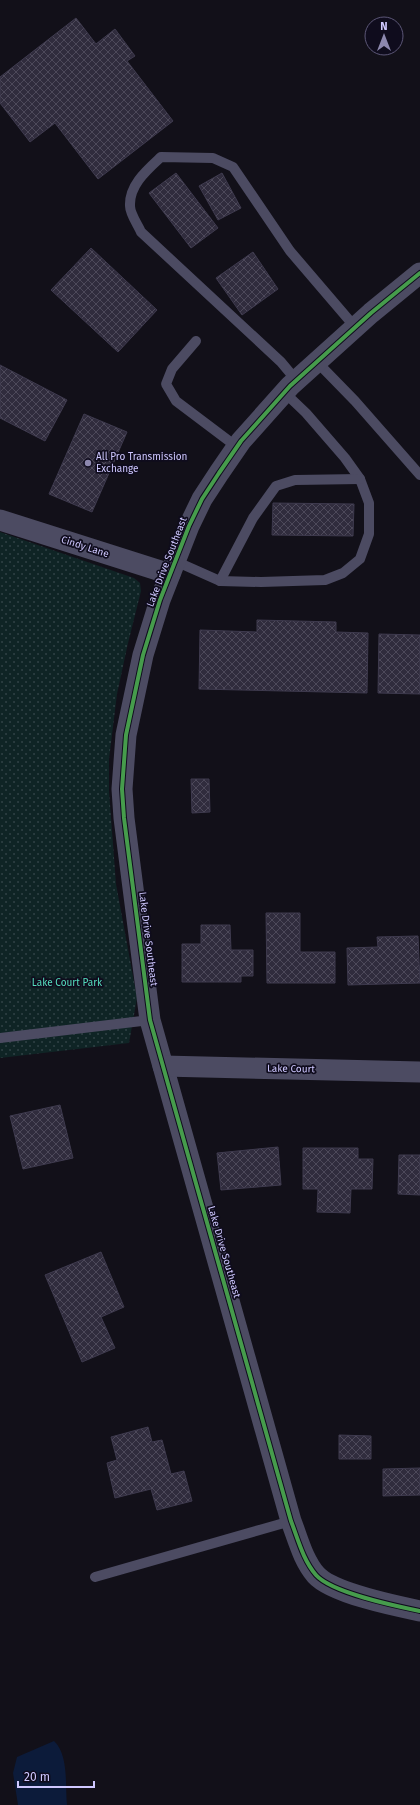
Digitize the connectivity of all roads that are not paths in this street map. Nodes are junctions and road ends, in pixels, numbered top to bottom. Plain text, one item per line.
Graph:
1 (420, 273) edge
2 (355, 327) junction
3 (196, 341) dead end
4 (317, 362) junction
5 (290, 386) junction
6 (237, 446) junction
7 (420, 475) edge
8 (360, 479) junction
9 (0, 520) edge
10 (172, 567) junction
11 (220, 581) junction
12 (150, 1020) junction
13 (0, 1038) edge
14 (163, 1066) junction
15 (420, 1072) edge
16 (291, 1521) junction
17 (95, 1577) dead end
18 (420, 1611) edge

1 - 2 street, Lake Drive Southeast
2 - 4 street, Lake Drive Southeast
2 - 5 lane
3 - 6 lane
4 - 5 street, Lake Drive Southeast
4 - 7 lane
5 - 6 street, Lake Drive Southeast
5 - 8 lane
6 - 10 street, Lake Drive Southeast
8 - 11 lane
8 - 11 lane
9 - 10 street, Cindy Lane
10 - 11 lane
10 - 12 street, Lake Drive Southeast
12 - 13 lane
12 - 14 street, Lake Drive Southeast
14 - 15 street, Lake Court
14 - 16 street, Lake Drive Southeast
16 - 17 lane
16 - 18 street, Lake Drive Southeast

